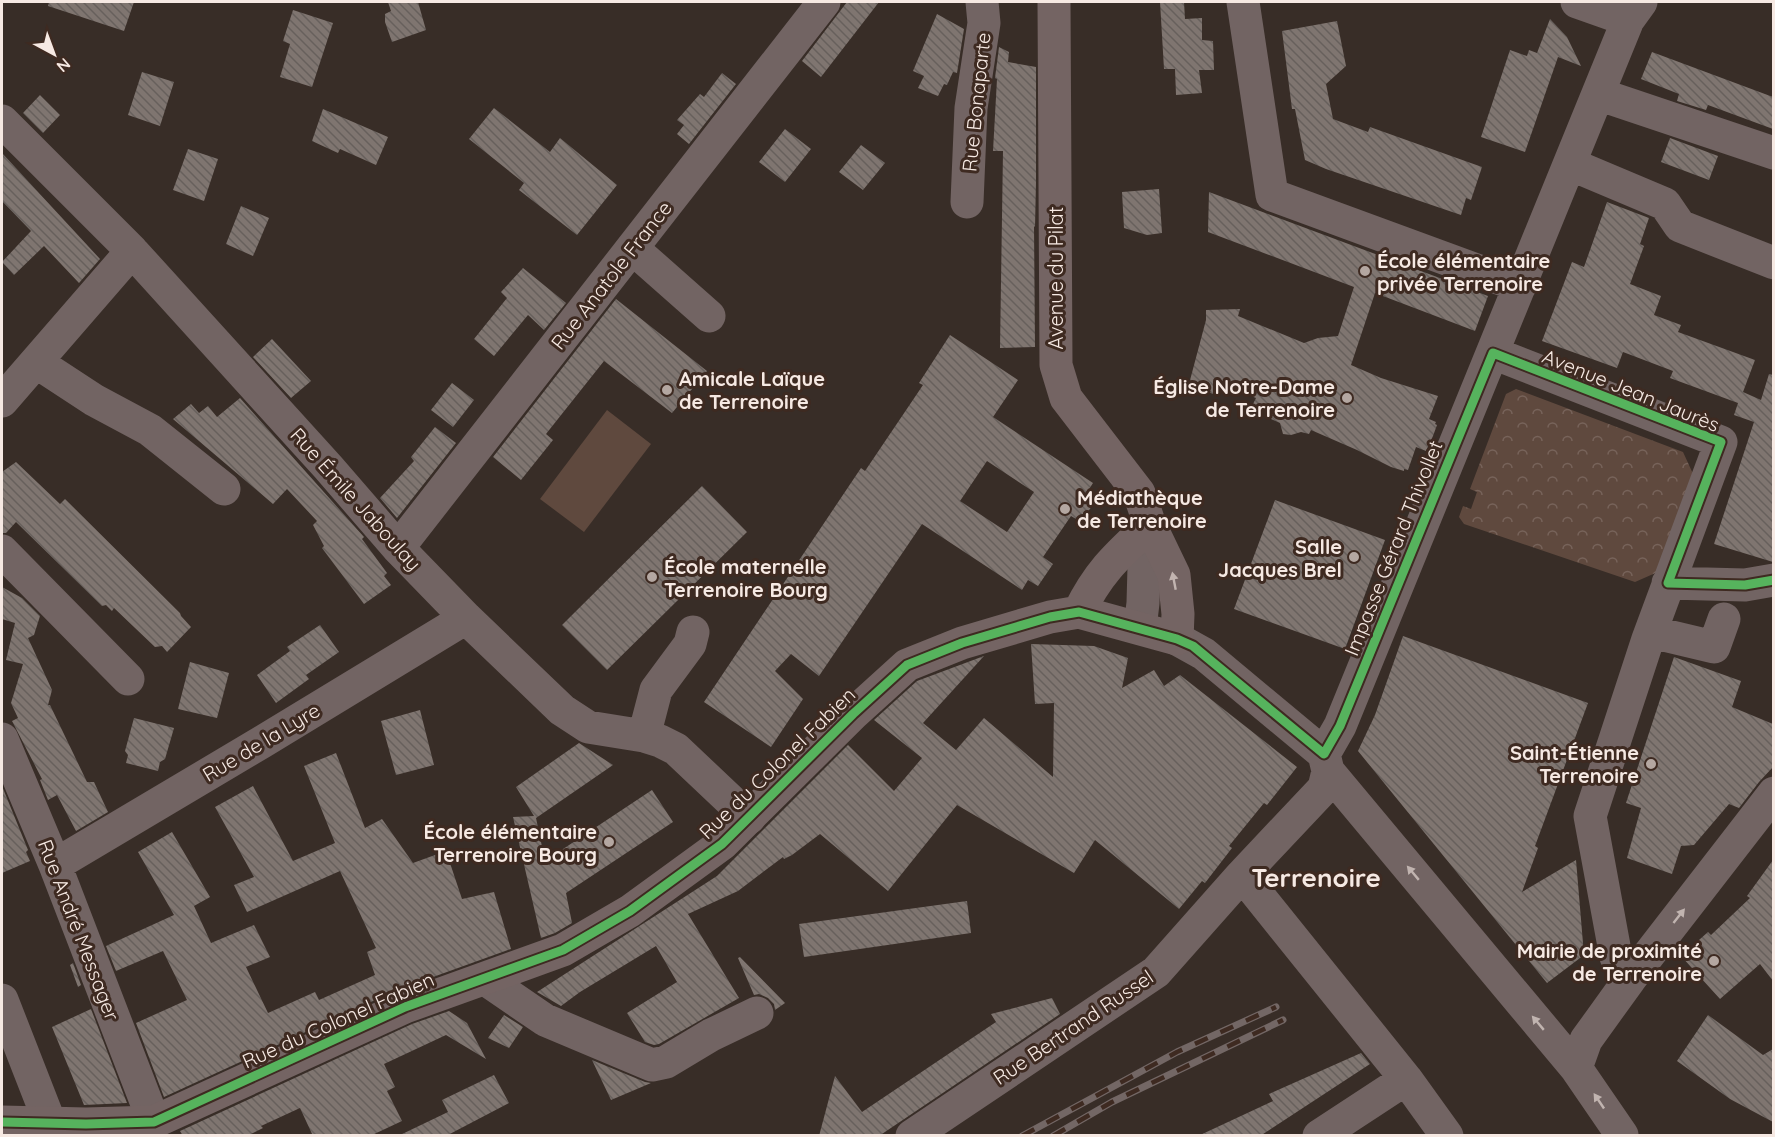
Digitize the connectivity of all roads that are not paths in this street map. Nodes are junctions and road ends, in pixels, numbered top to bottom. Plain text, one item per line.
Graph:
1 (824, 2) edge
2 (982, 2) edge
3 (1054, 2) edge
4 (1243, 2) edge
5 (1577, 2) edge
6 (1635, 11) edge
7 (1598, 94) junction
8 (2, 122) edge
9 (1773, 153) edge
10 (1570, 164) junction
11 (967, 202) dead end
12 (632, 248) junction
13 (132, 251) junction
14 (1773, 263) edge
15 (1520, 286) junction
16 (709, 316) dead end
17 (1492, 353) junction
18 (36, 362) junction
19 (2, 401) edge
20 (224, 489) dead end
21 (1150, 525) junction
22 (398, 548) junction
23 (2, 551) edge
24 (1773, 580) edge
25 (1668, 584) junction
26 (1079, 612) junction
27 (466, 618) junction
28 (1724, 619) dead end
29 (1140, 628) junction
30 (693, 632) dead end
31 (1651, 632) junction
32 (1177, 639) junction
33 (128, 679) dead end
34 (644, 736) junction
35 (2, 739) edge
36 (1326, 762) junction
37 (1773, 793) edge
38 (749, 818) junction
39 (55, 865) junction
40 (1242, 875) junction
41 (485, 979) junction
42 (1630, 979) junction
43 (2, 1000) edge
44 (757, 1013) dead end
45 (9, 1046) edge
46 (1576, 1068) junction
47 (1406, 1079) junction
48 (2, 1122) edge
49 (154, 1122) junction
50 (50, 1123) junction
51 (1621, 1135) edge
52 (912, 1136) edge
53 (1319, 1136) edge
54 (1447, 1136) edge
55 (1629, 1136) edge

1 - 12 street, Rue Anatole France
2 - 11 street, Rue Bonaparte
3 - 21 main road, Avenue du Pilat
4 - 15 street
5 - 6 street
6 - 7 street, Impasse Gérard Thivollet
7 - 9 street
7 - 10 street, Impasse Gérard Thivollet
8 - 13 street, Rue Émile Jaboulay
10 - 14 street
10 - 15 street, Impasse Gérard Thivollet
12 - 16 street
12 - 22 street, Rue Anatole France
13 - 18 street
13 - 22 street, Rue Émile Jaboulay
15 - 17 street, Impasse Gérard Thivollet
17 - 25 street, Avenue Jean Jaurès
17 - 36 street, Impasse Gérard Thivollet
18 - 19 street
18 - 20 street
21 - 26 main road
21 - 29 street
32 -> 21 main road, Avenue du Pilat
22 - 27 street, Rue Émile Jaboulay
23 - 33 street
24 - 25 street
25 - 31 street, Avenue Jean Jaurès
26 - 29 main road, Rue du Colonel Fabien
26 - 38 main road, Rue du Colonel Fabien
27 - 34 street, Rue Émile Jaboulay
27 - 39 street, Rue de la Lyre
28 - 31 street
29 - 32 main road, Rue du Colonel Fabien
30 - 34 street
31 - 42 street, Avenue Jean Jaurès
32 - 36 street, Rue du Colonel Fabien
34 - 38 street, Rue Émile Jaboulay
35 - 39 street, Rue André Messager
36 - 40 street, Impasse Gérard Thivollet
46 -> 36 street, Rue du Colonel Fabien
42 -> 37 street
38 - 41 main road, Rue du Colonel Fabien
39 - 49 street, Rue André Messager
40 - 47 street
40 - 52 street, Rue Bertrand Russel
41 - 44 street
41 - 49 main road, Rue du Colonel Fabien
42 - 46 street
43 - 45 street
45 - 50 street
51 -> 46 street, Rue du Colonel Fabien
47 - 53 street
47 - 54 street
48 - 50 main road, Rue du Colonel Fabien
49 - 50 main road, Rue du Colonel Fabien
51 - 55 street

